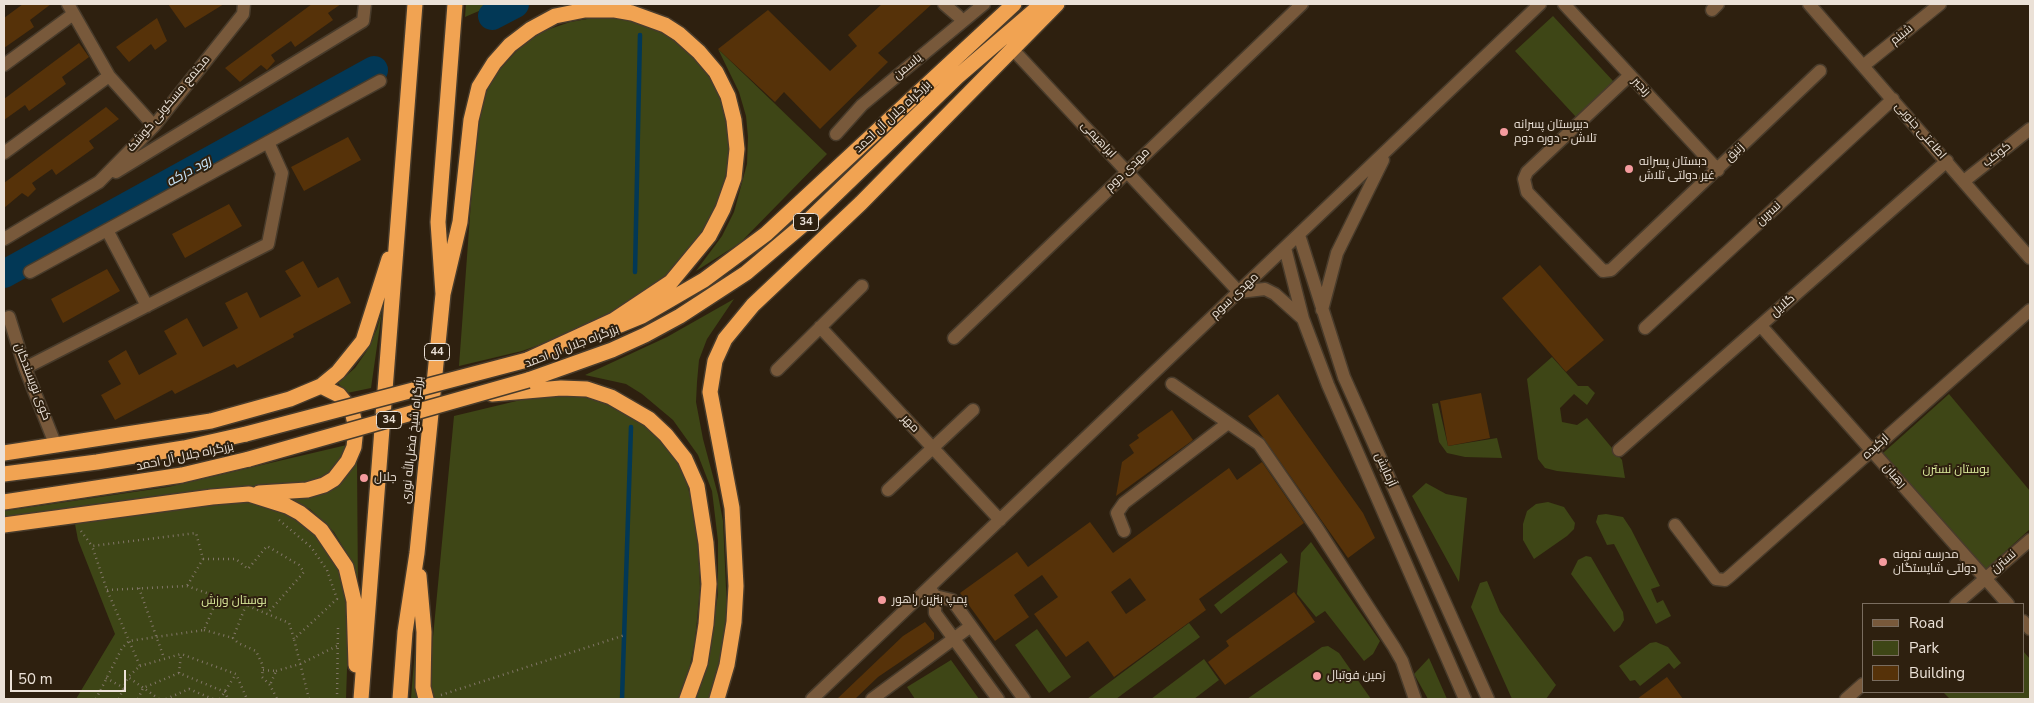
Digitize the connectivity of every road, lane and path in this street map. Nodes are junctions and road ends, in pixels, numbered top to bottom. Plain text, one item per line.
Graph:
1 (244, 4) edge
2 (365, 4) edge
3 (415, 4) edge
4 (455, 4) edge
5 (944, 4) edge
6 (984, 4) edge
7 (1014, 4) edge
8 (1042, 4) edge
9 (1057, 4) edge
10 (1302, 4) edge
11 (1540, 4) edge
12 (1564, 4) edge
13 (1810, 4) edge
14 (1940, 4) edge
15 (70, 9) edge
16 (958, 16) dead end
17 (1018, 55) dead end
18 (4, 65) edge
19 (1863, 66) junction
20 (1820, 71) dead end
21 (1630, 75) junction
22 (108, 76) junction
23 (380, 81) dead end
24 (1892, 99) junction
25 (154, 126) junction
26 (2030, 129) edge
27 (836, 134) dead end
28 (268, 142) junction
29 (1388, 152) junction
30 (4, 153) edge
31 (1947, 161) junction
32 (1718, 170) junction
33 (1127, 171) junction
34 (1964, 181) junction
35 (99, 182) junction
36 (398, 229) junction
37 (107, 230) junction
38 (1299, 235) junction
39 (4, 239) edge
40 (1285, 248) junction
41 (2030, 258) edge
42 (30, 272) dead end
43 (862, 286) dead end
44 (1239, 292) junction
45 (443, 294) junction
46 (147, 306) junction
47 (2030, 310) edge
48 (1322, 312) junction
49 (9, 317) dead end
50 (1303, 319) junction
51 (1761, 326) junction
52 (820, 327) junction
53 (1645, 328) dead end
54 (954, 338) dead end
55 (527, 360) junction
56 (25, 368) junction
57 (777, 370) dead end
58 (1172, 384) dead end
59 (321, 386) junction
60 (478, 395) junction
61 (973, 410) dead end
62 (1228, 423) junction
63 (56, 446) junction
64 (932, 448) junction
65 (1619, 450) dead end
66 (1872, 450) junction
67 (4, 453) edge
68 (4, 474) edge
69 (888, 490) dead end
70 (249, 494) junction
71 (4, 502) edge
72 (276, 518) dead end
73 (1000, 520) junction
74 (4, 525) edge
75 (1674, 525) dead end
76 (78, 526) dead end
77 (1124, 531) dead end
78 (2030, 540) edge
79 (92, 546) junction
80 (417, 553) junction
81 (203, 559) junction
82 (1986, 579) junction
83 (187, 586) junction
84 (139, 588) junction
85 (106, 590) junction
86 (932, 592) junction
87 (218, 598) junction
88 (337, 599) junction
89 (1957, 603) edge
90 (2007, 603) edge
91 (246, 605) junction
92 (338, 605) dead end
93 (267, 614) junction
94 (340, 619) dead end
95 (971, 626) junction
96 (204, 630) junction
97 (624, 634) dead end
98 (157, 637) junction
99 (233, 638) junction
100 (294, 639) junction
101 (954, 639) junction
102 (129, 641) junction
103 (337, 646) junction
104 (181, 654) junction
105 (164, 658) junction
106 (300, 664) junction
107 (140, 666) junction
108 (263, 670) junction
109 (276, 671) junction
110 (179, 674) junction
111 (236, 674) junction
112 (128, 677) junction
113 (106, 678) junction
114 (1012, 684) junction
115 (270, 685) junction
116 (1862, 685) edge
117 (124, 688) junction
118 (142, 688) junction
119 (225, 692) junction
120 (441, 695) dead end
121 (995, 698) edge
122 (96, 699) edge
123 (119, 699) edge
124 (138, 699) edge
125 (158, 699) edge
126 (166, 699) edge
127 (213, 699) edge
128 (220, 699) edge
129 (228, 699) edge
130 (247, 699) edge
131 (277, 699) edge
132 (309, 699) edge
133 (337, 699) edge
134 (360, 699) edge
135 (400, 699) edge
136 (426, 699) edge
137 (687, 699) edge
138 (717, 699) edge
139 (812, 699) edge
140 (872, 699) edge
141 (1024, 699) edge
142 (1415, 699) edge
143 (1465, 699) edge
144 (1488, 699) edge
145 (1846, 699) edge

1 - 25 street, مجتمع مسکونی کوشک
2 - 35 street
3 - 36 highway
4 - 45 highway, بزرگراه شیخ فضل‌الله نوری / 44
5 - 16 street
6 - 27 street, یاسمن
7 - 55 highway, بزرگراه جلال آل احمد / 34
8 - 60 highway, بزرگراه جلال آل احمد / 34, bridge
9 - 138 highway
10 - 33 street, مهدی دوم
11 - 29 street, مهدی سوم
12 - 21 street, رنجبر
13 - 19 street, اطاعتی جنوبی
14 - 19 street, شبنم
15 - 18 street
15 - 22 street
17 - 33 street, ابراهیمی
19 - 24 street, اطاعتی جنوبی
20 - 32 street, زنبق
21 - 32 street, رنجبر
21 - 32 street, زنبق
22 - 25 street
22 - 30 street
23 - 28 street
24 - 31 street, اطاعتی جنوبی
24 - 53 street, نسرین
25 - 35 street, مجتمع مسکونی کوشک
26 - 34 street, کوکب
28 - 37 street
28 - 46 street
29 - 38 street, مهدی سوم
29 - 48 street
31 - 34 street, اطاعتی جنوبی
31 - 51 street, گلایل
33 - 44 street, ابراهیمی
33 - 54 street, مهدی دوم
34 - 41 street, اطاعتی جنوبی
35 - 39 street, مجتمع مسکونی کوشک
36 - 59 highway
36 - 134 highway
37 - 42 street
37 - 46 street
38 - 40 street, مهدی سوم
38 - 48 street, آزمایش
40 - 44 street, مهدی سوم
40 - 50 street, آزمایش
43 - 52 street
44 - 50 street
44 - 73 street, مهدی سوم
45 - 55 highway
45 - 80 highway, بزرگراه شیخ فضل‌الله نوری / 44
46 - 56 street
47 - 66 street, ارکیده
48 - 144 street, آزمایش
49 - 56 street, کوی نویسندگان
50 - 143 street, آزمایش
51 - 65 street, گلایل
51 - 66 street, رهبان
52 - 57 street
52 - 64 street, مهر
55 - 68 highway, بزرگراه جلال آل احمد / 34, bridge
56 - 63 street, کوی نویسندگان
58 - 62 street
59 - 63 highway
59 - 70 highway
60 - 71 highway, بزرگراه جلال آل احمد / 34, bridge
60 - 137 highway, bridge
61 - 64 street
62 - 77 street
62 - 142 street
63 - 67 highway
64 - 69 street
64 - 73 street, مهر
66 - 75 street, ارکیده
66 - 82 street, رهبان
70 - 74 highway
70 - 134 highway
72 - 88 path
73 - 86 street, مهدی سوم
76 - 79 path
78 - 82 street, نسترن
79 - 81 path
79 - 85 path
80 - 135 highway, بزرگراه شیخ فضل‌الله نوری / 44
80 - 136 highway
81 - 83 path
81 - 93 path
82 - 89 street, نسترن
82 - 90 street, رهبان
83 - 84 path
83 - 87 path
84 - 85 path
84 - 98 path
85 - 102 path
86 - 95 street
86 - 101 street
86 - 139 street, مهدی سوم
87 - 91 path
87 - 96 path
88 - 92 path
88 - 100 path
91 - 93 path
91 - 99 path
93 - 100 path
94 - 103 path
95 - 101 street
95 - 114 street
96 - 98 path
96 - 99 path
97 - 120 path
98 - 102 path
98 - 105 path
99 - 108 path
100 - 106 path
101 - 121 street
101 - 140 street
102 - 107 path
102 - 113 path
103 - 106 path
103 - 133 path
104 - 105 path
104 - 110 path
104 - 111 path
105 - 107 path
106 - 109 path
106 - 132 path
107 - 112 path
108 - 109 path
108 - 115 path
109 - 115 path
110 - 118 path
110 - 119 path
111 - 119 path
111 - 130 path
112 - 117 path
112 - 118 path
113 - 117 path
113 - 122 path
114 - 121 street
114 - 141 street
115 - 131 path
116 - 145 street
117 - 123 path
118 - 124 path
118 - 125 path
119 - 128 path
119 - 129 path
126 - 127 path

